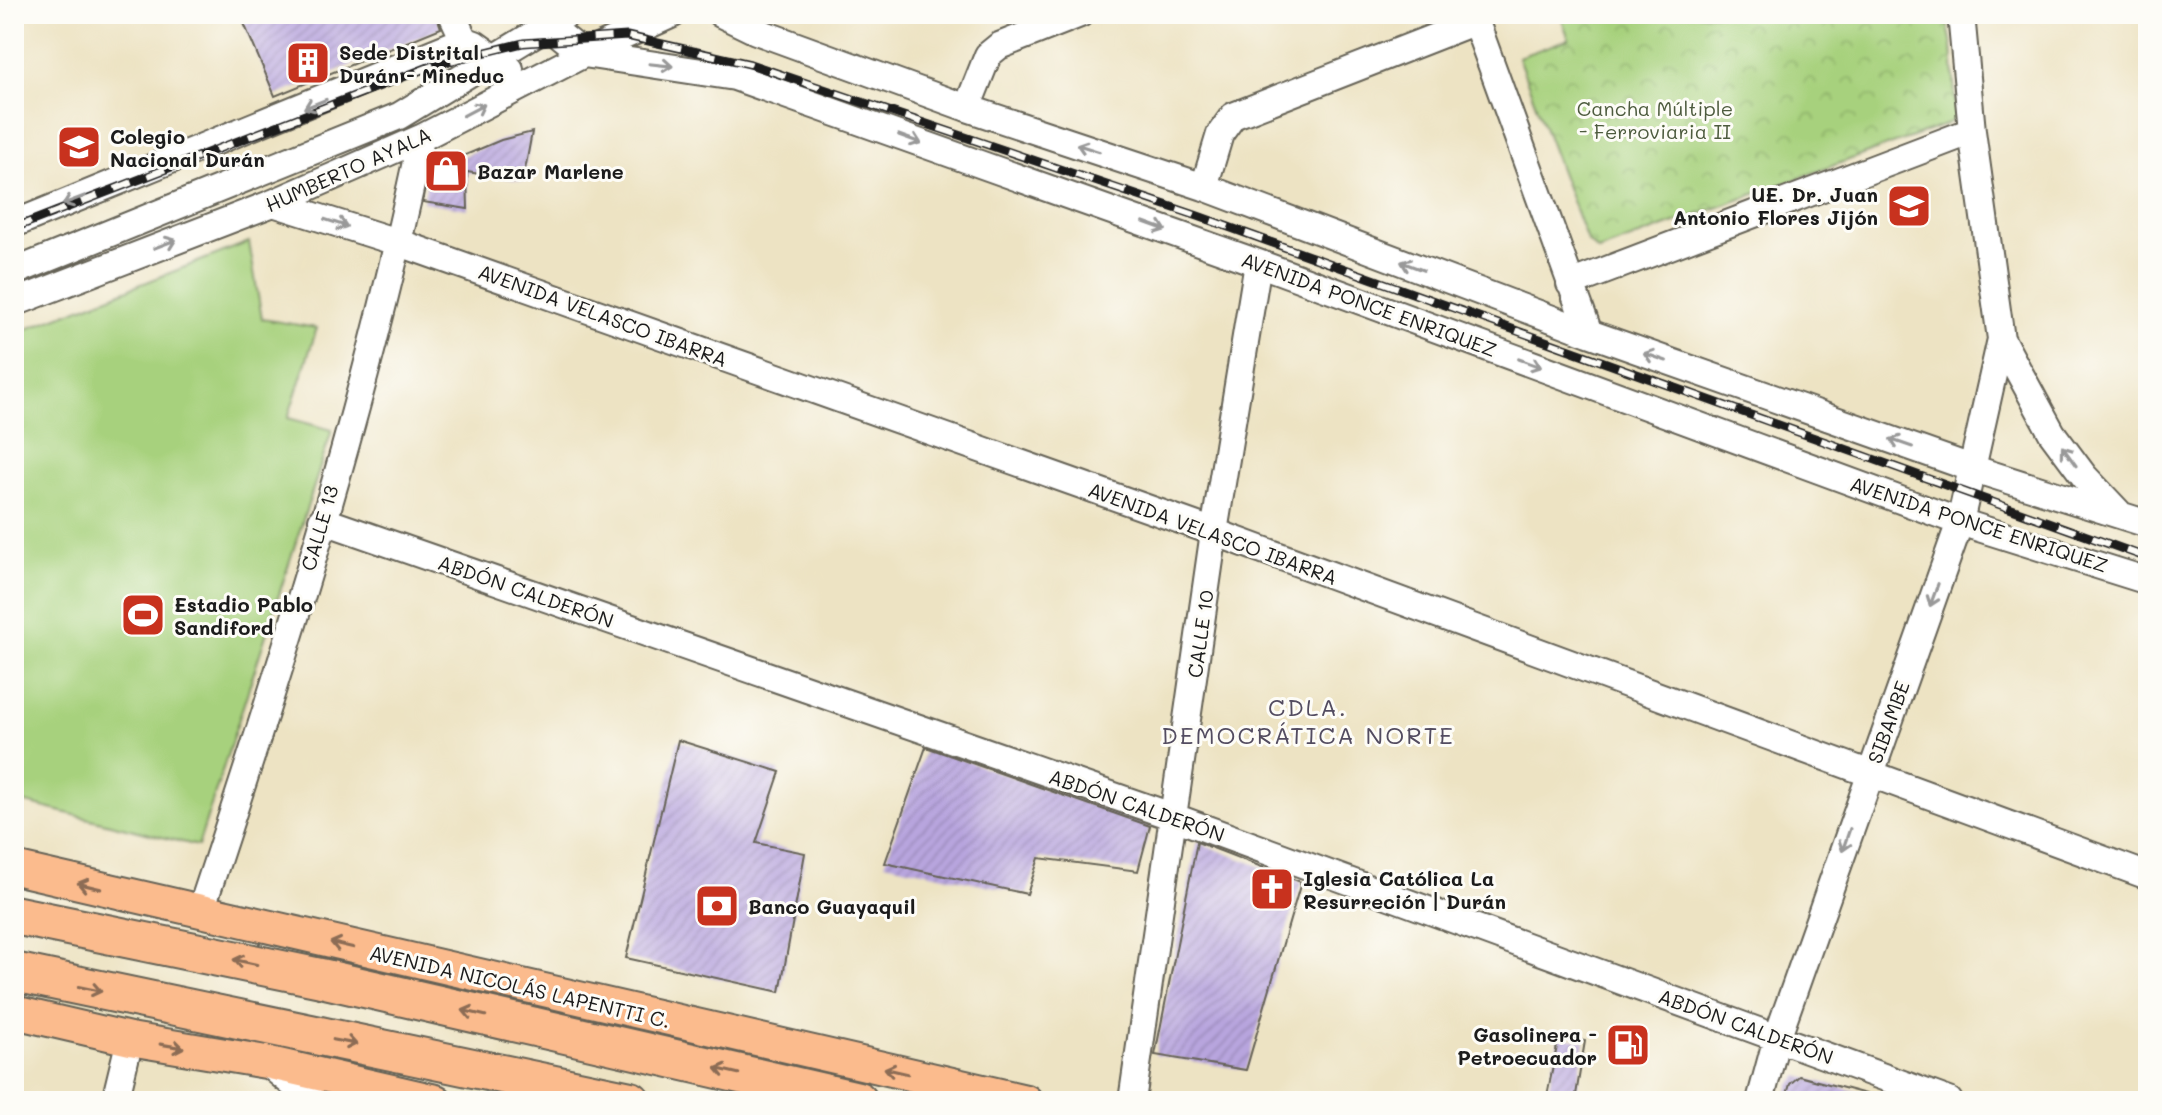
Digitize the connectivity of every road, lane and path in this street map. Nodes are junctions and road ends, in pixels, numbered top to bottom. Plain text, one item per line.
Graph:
1 (452, 14) edge
2 (673, 14) edge
3 (721, 14) edge
4 (1080, 14) edge
5 (1961, 14) edge
6 (1474, 17) edge
7 (558, 20) edge
8 (464, 40) junction
9 (584, 54) junction
10 (498, 59) junction
11 (526, 82) junction
12 (967, 108) junction
13 (1972, 131) junction
14 (421, 138) junction
15 (1204, 187) junction
16 (273, 203) junction
17 (14, 224) edge
18 (400, 243) junction
19 (1258, 263) junction
20 (14, 272) edge
21 (1570, 284) junction
22 (14, 303) edge
23 (1589, 333) junction
24 (2001, 339) junction
25 (1974, 469) junction
26 (2121, 515) junction
27 (322, 520) junction
28 (1960, 522) junction
29 (2148, 524) edge
30 (1214, 532) junction
31 (2148, 581) edge
32 (1870, 772) junction
33 (1174, 817) junction
34 (14, 868) edge
35 (2148, 876) edge
36 (200, 913) junction
37 (14, 915) edge
38 (14, 972) edge
39 (14, 1012) edge
40 (1777, 1038) junction
41 (130, 1039) junction
42 (266, 1062) junction
43 (115, 1101) edge
44 (313, 1101) edge
45 (436, 1101) edge
46 (631, 1101) edge
47 (858, 1101) edge
48 (1026, 1101) edge
49 (1132, 1101) edge
50 (1760, 1101) edge
51 (1949, 1101) edge

1 - 8 street
2 - 9 street, HUMBERTO AYALA
3 - 12 street
4 - 12 street
5 - 13 street, SIBAMBE
6 - 15 street
6 - 21 street
7 - 9 street
7 - 10 street, HUMBERTO AYALA
8 - 10 street
8 -> 17 street
9 - 11 street, HUMBERTO AYALA
9 -> 19 street, AVENIDA PONCE ENRIQUEZ
10 - 11 street
10 - 20 street, HUMBERTO AYALA
14 -> 11 street, HUMBERTO AYALA
15 -> 12 street
13 - 21 street
13 - 24 street, SIBAMBE
14 - 16 street, HUMBERTO AYALA
14 - 18 street, CALLE 13
23 -> 15 street
16 -> 18 street, AVENIDA VELASCO IBARRA
22 -> 16 street, HUMBERTO AYALA
18 - 27 street, CALLE 13
18 - 30 street, AVENIDA VELASCO IBARRA
19 -> 28 street, AVENIDA PONCE ENRIQUEZ
19 - 30 street, CALLE 10
21 - 23 street
25 -> 23 street
24 - 25 street, SIBAMBE
26 -> 24 street, SIBAMBE
25 - 26 street
25 - 28 street, SIBAMBE
26 - 29 street
27 - 33 street, ABDÓN CALDERÓN
27 - 36 street, CALLE 13
28 - 31 street, AVENIDA PONCE ENRIQUEZ
28 -> 32 street, SIBAMBE
30 - 32 street, AVENIDA VELASCO IBARRA
30 - 33 street, CALLE 10
32 - 35 street, AVENIDA VELASCO IBARRA
32 -> 40 street, SIBAMBE
33 - 40 street, ABDÓN CALDERÓN
33 - 49 street, CALLE 10
36 -> 34 main road, AVENIDA NICOLÁS LAPENTTI C.
48 -> 36 main road, AVENIDA NICOLÁS LAPENTTI C.
47 -> 37 highway, AVENIDA NICOLÁS LAPENTTI C.
38 -> 46 highway
39 - 41 main road
40 - 50 street, SIBAMBE
40 - 51 street, ABDÓN CALDERÓN
41 -> 42 main road
41 - 43 street
42 - 44 street
42 - 45 main road

